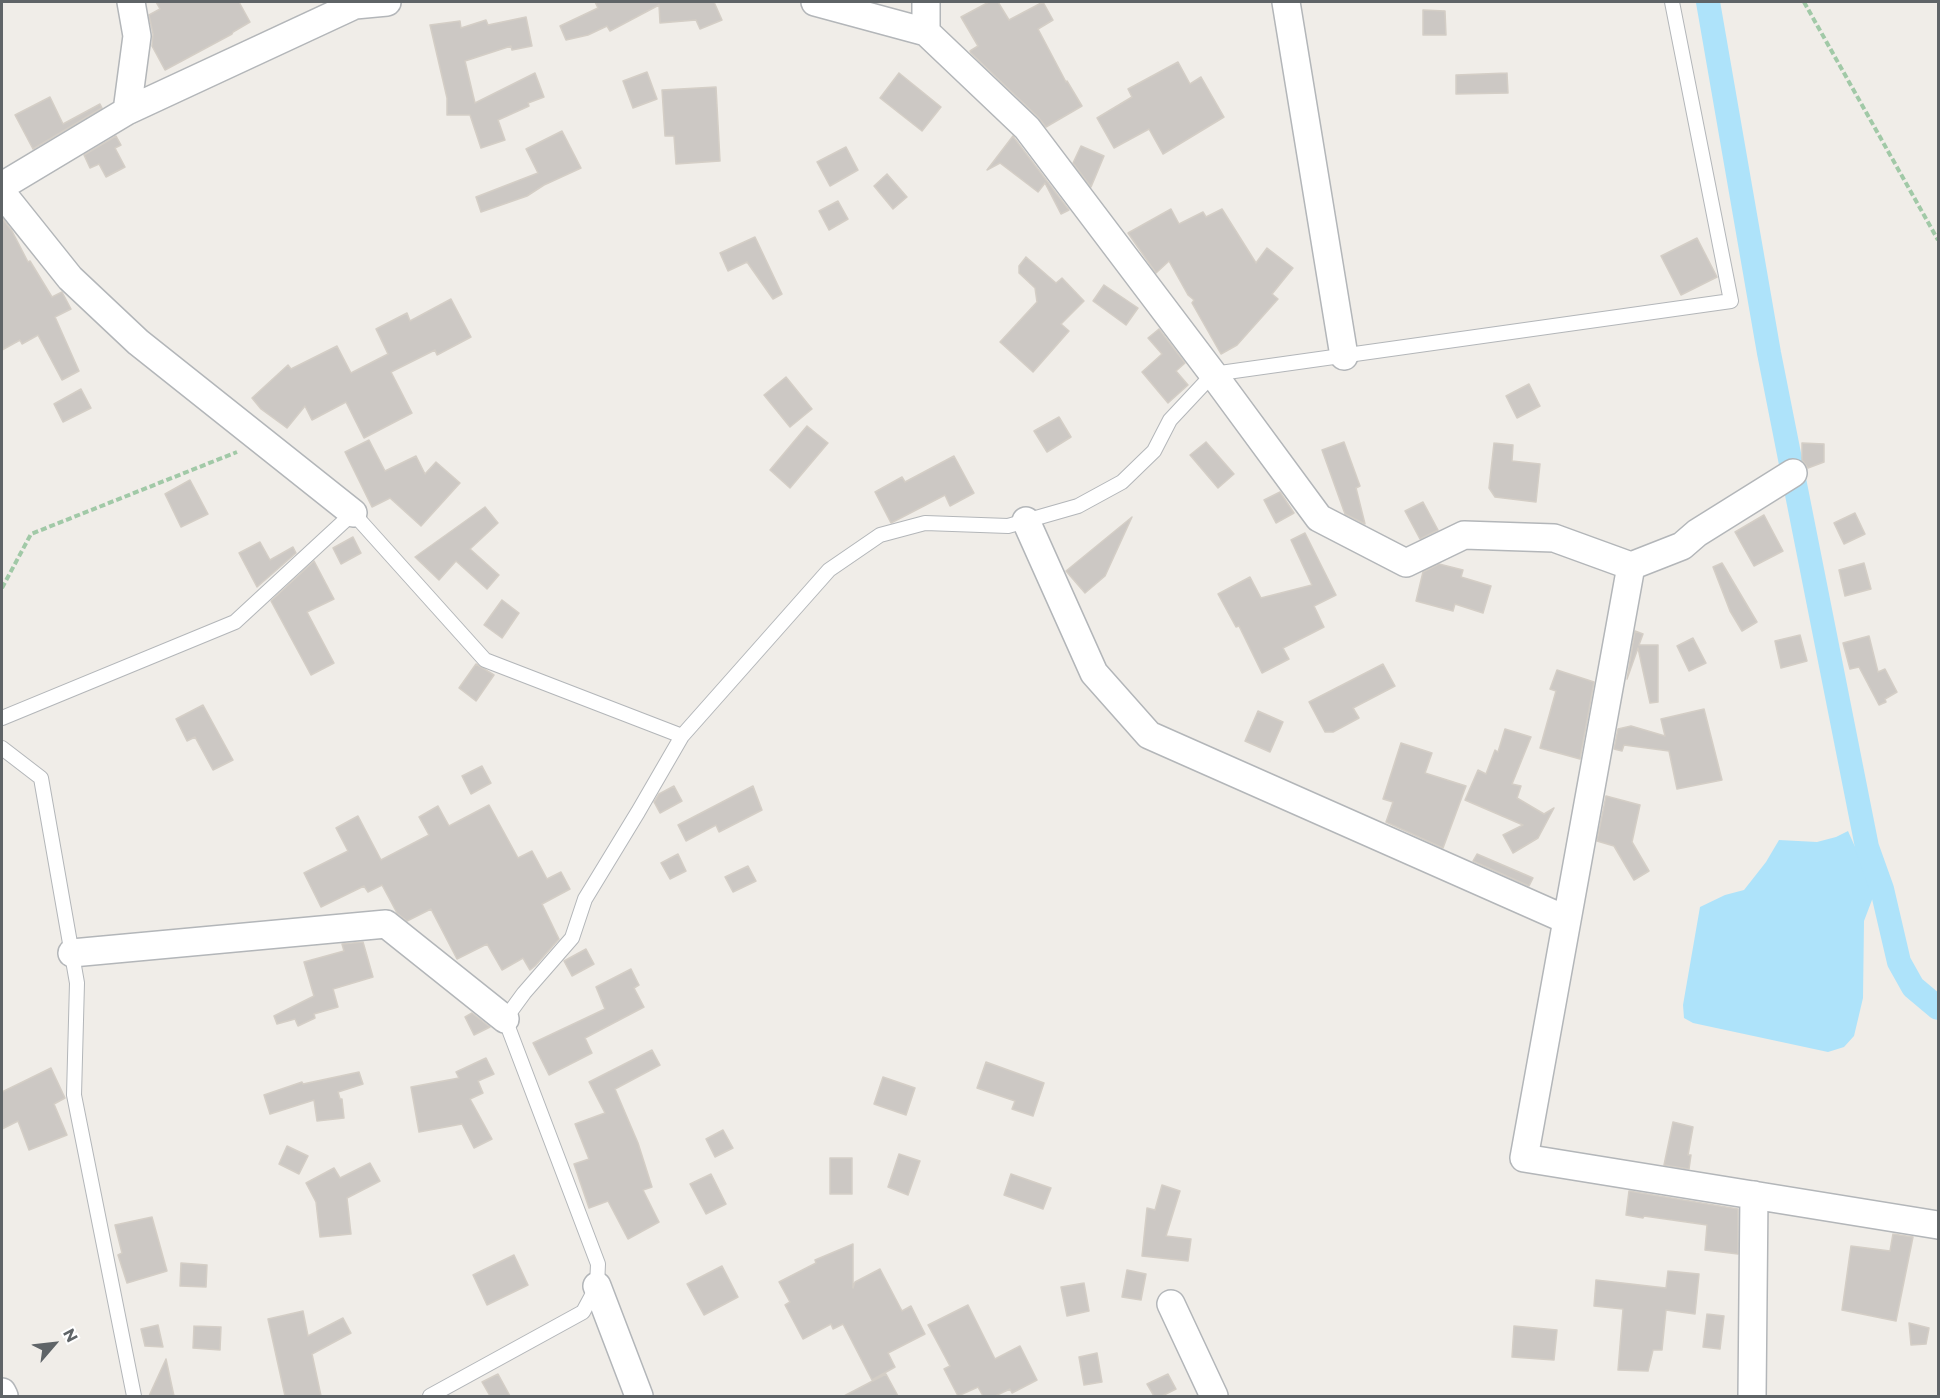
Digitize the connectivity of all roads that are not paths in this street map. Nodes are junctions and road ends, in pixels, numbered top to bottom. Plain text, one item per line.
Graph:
1 (131, 2) edge
2 (387, 2) edge
3 (815, 2) edge
4 (926, 2) edge
5 (1286, 2) edge
6 (1672, 2) edge
7 (926, 32) junction
8 (127, 111) junction
9 (2, 186) edge
10 (2, 193) edge
11 (1344, 356) junction
12 (1213, 374) junction
13 (1793, 473) dead end
14 (353, 513) junction
15 (1026, 521) junction
16 (1631, 566) junction
17 (2, 718) edge
18 (682, 735) junction
19 (2, 748) edge
20 (1567, 920) junction
21 (72, 953) junction
22 (505, 1019) junction
23 (1754, 1195) junction
24 (1938, 1225) edge
25 (597, 1286) junction
26 (1171, 1304) dead end
27 (2, 1392) edge
28 (4, 1396) edge
29 (134, 1396) edge
30 (430, 1396) edge
31 (639, 1396) edge
32 (1214, 1396) edge
33 (1752, 1396) edge

1 - 8 street
2 - 8 street
3 - 7 street
4 - 7 street
5 - 11 street
6 - 11 lane
7 - 12 street
8 - 9 street
10 - 14 street
11 - 12 lane
12 - 15 lane
12 - 16 street
13 - 16 street
14 - 17 lane
14 - 18 lane
15 - 18 lane
15 - 20 street
16 - 20 street
18 - 22 lane
19 - 21 lane
20 - 23 street
21 - 22 street
21 - 29 lane
22 - 25 lane
23 - 24 street
23 - 33 street
25 - 30 lane
25 - 31 street
26 - 32 street
27 - 28 street

